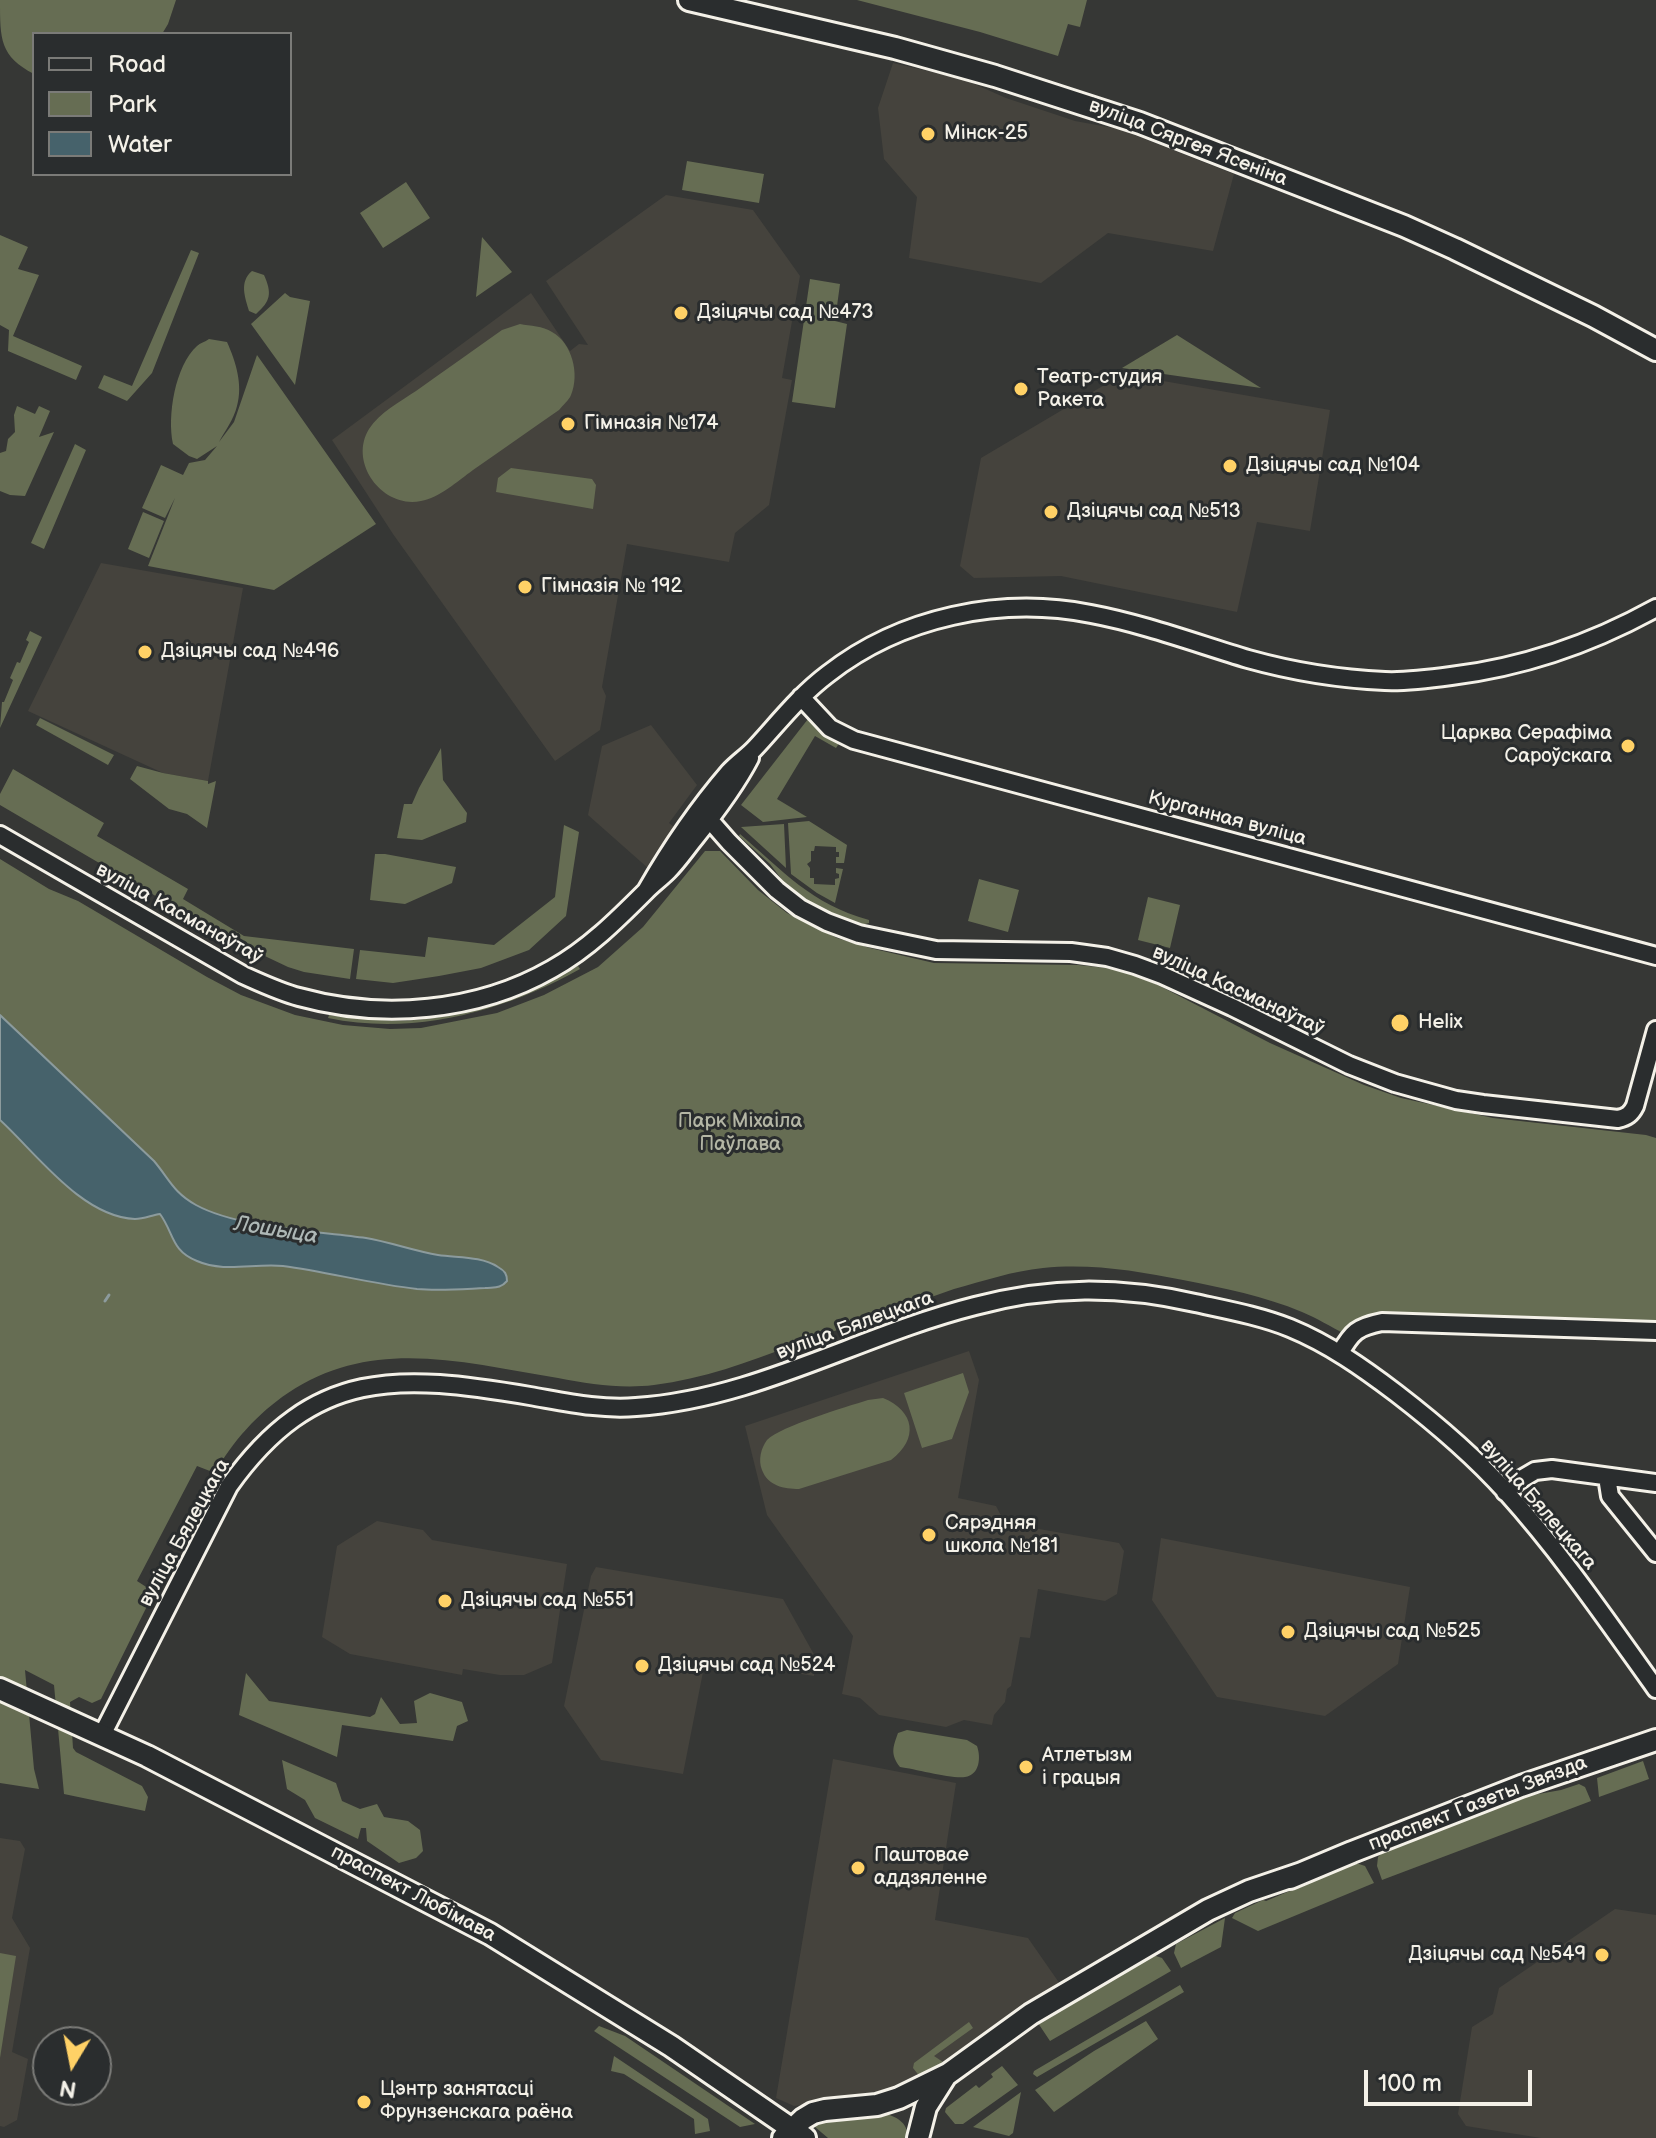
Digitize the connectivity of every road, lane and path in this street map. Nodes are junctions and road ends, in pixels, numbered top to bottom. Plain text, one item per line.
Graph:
1 (670, 0) edge
2 (693, 1) edge
3 (1656, 350) edge
4 (1656, 608) edge
5 (801, 697) junction
6 (705, 814) junction
7 (0, 835) edge
8 (1656, 956) edge
9 (1656, 1030) edge
10 (1656, 1331) edge
11 (1340, 1353) junction
12 (1607, 1477) junction
13 (1656, 1483) edge
14 (1505, 1492) junction
15 (1656, 1553) edge
16 (0, 1689) edge
17 (1656, 1689) edge
18 (102, 1735) junction
19 (1656, 1740) edge
20 (948, 2074) junction
21 (877, 2105) junction
22 (794, 2135) edge
23 (916, 2138) edge

1 - 2 main road, вуліца Сяргея Ясеніна
2 - 3 main road, вуліца Сяргея Ясеніна
4 - 5 street, вуліца Касманаўтаў
5 - 6 street, вуліца Касманаўтаў
5 - 8 street, Курганная вуліца
6 - 7 street, вуліца Касманаўтаў
6 - 9 street, вуліца Касманаўтаў
10 - 11 street
11 - 14 street, вуліца Бялецкага
11 - 18 street, вуліца Бялецкага
12 - 13 street
12 - 14 street
12 - 15 street
14 - 17 street, вуліца Бялецкага
16 - 18 main road, праспект Любімава
18 - 22 main road, праспект Любімава
19 - 20 main road, праспект Газеты Звязда
20 - 21 main road, праспект Газеты Звязда
20 - 23 main road, праспект Газеты Звязда
21 - 22 main road, праспект Газеты Звязда
21 - 23 main road

